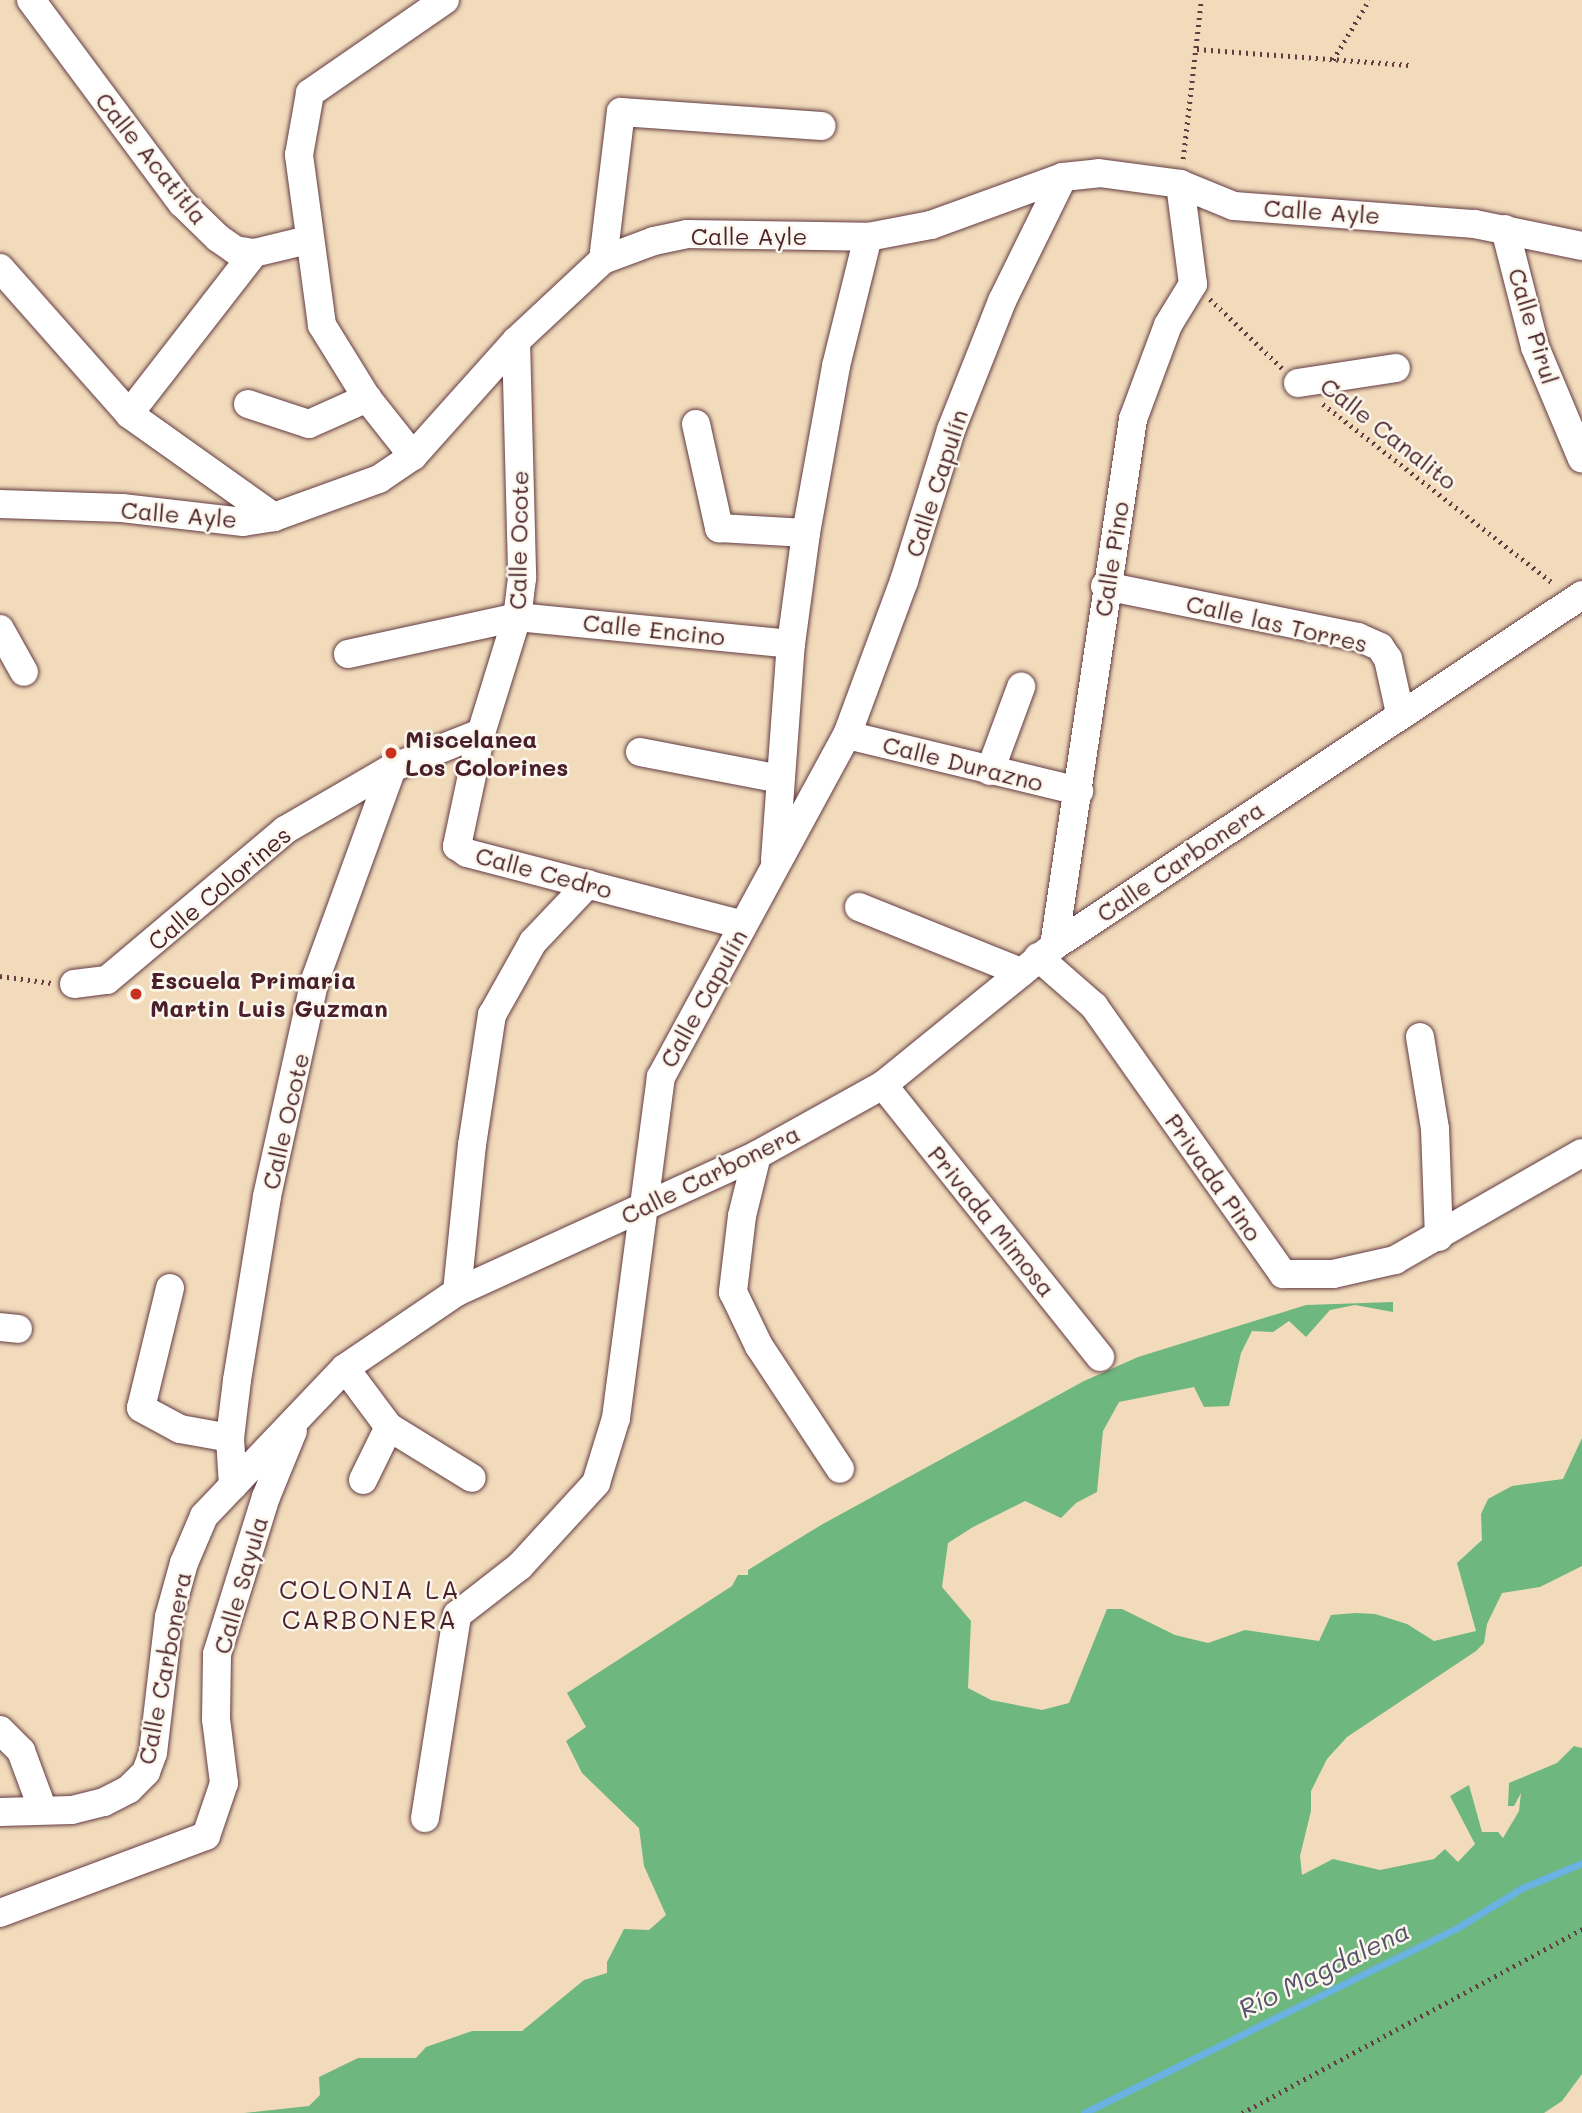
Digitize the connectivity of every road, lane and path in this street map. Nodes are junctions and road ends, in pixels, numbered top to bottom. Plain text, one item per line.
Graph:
1 (30, 0) edge
2 (445, 0) edge
3 (1201, 0) edge
4 (1369, 0) edge
5 (1197, 49) junction
6 (1333, 60) junction
7 (1409, 65) dead end
8 (822, 126) dead end
9 (1063, 177) junction
10 (1180, 184) junction
11 (1505, 229) junction
12 (868, 237) junction
13 (308, 240) junction
14 (1582, 246) edge
15 (254, 253) junction
16 (603, 260) junction
17 (0, 268) edge
18 (1193, 284) junction
19 (516, 341) junction
20 (1396, 368) dead end
21 (1298, 383) junction
22 (367, 398) junction
23 (248, 404) dead end
24 (129, 414) junction
25 (696, 424) dead end
26 (412, 456) junction
27 (1582, 459) edge
28 (0, 504) edge
29 (274, 517) junction
30 (806, 533) junction
31 (1105, 586) junction
32 (1579, 597) edge
33 (517, 617) junction
34 (0, 629) edge
35 (790, 644) junction
36 (348, 654) dead end
37 (24, 671) dead end
38 (1021, 687) dead end
39 (1400, 713) junction
40 (481, 733) junction
41 (847, 735) junction
42 (640, 752) dead end
43 (392, 768) junction
44 (990, 771) junction
45 (780, 779) junction
46 (1079, 791) junction
47 (775, 867) junction
48 (588, 884) junction
49 (859, 907) dead end
50 (743, 925) junction
51 (1037, 958) junction
52 (0, 976) edge
53 (74, 984) joint
54 (1420, 1037) dead end
55 (883, 1086) junction
56 (1582, 1153) edge
57 (757, 1155) junction
58 (644, 1205) junction
59 (1439, 1237) junction
60 (170, 1288) dead end
61 (457, 1292) junction
62 (1100, 1357) dead end
63 (345, 1368) junction
64 (301, 1412) junction
65 (389, 1427) junction
66 (230, 1438) junction
67 (840, 1469) dead end
68 (472, 1478) dead end
69 (363, 1480) dead end
70 (233, 1486) junction
71 (0, 1730) edge
72 (43, 1810) junction
73 (0, 1812) edge
74 (425, 1818) dead end
75 (0, 1913) edge
76 (1582, 1929) edge
77 (1241, 2113) edge

1 - 15 street, Calle Acatitla
2 - 13 street
3 - 5 path
4 - 6 path
5 - 6 path
5 - 10 path
6 - 7 path
8 - 16 street
9 - 10 street, Calle Ayle
9 - 12 street, Calle Ayle
9 - 41 street, Calle Capulín
10 - 11 street, Calle Ayle
10 - 18 street
11 - 14 street, Calle Ayle
11 - 27 street, Calle Pirul
12 - 16 street, Calle Ayle
12 - 30 street
13 - 15 street
13 - 22 street
15 - 24 street
16 - 19 street, Calle Ayle
17 - 24 street
18 - 21 path, Calle Canalito
18 - 31 street, Calle Pino
19 - 26 street, Calle Ayle
19 - 33 street, Calle Ocote
20 - 21 street
21 - 32 path, Calle Canalito
22 - 23 street
22 - 26 street
24 - 29 street
25 - 30 street
26 - 29 street, Calle Ayle
28 - 29 street, Calle Ayle
30 - 35 street
31 - 39 street, Calle las Torres
31 - 46 street, Calle Pino
32 - 39 street, Calle Carbonera
33 - 35 street, Calle Encino
33 - 36 street, Calle Encino
33 - 40 street, Calle Ocote
34 - 37 street
35 - 45 street
38 - 44 street
39 - 51 street, Calle Carbonera
40 - 43 street, Calle Colorines
40 - 48 street, Calle Cedro
41 - 44 street, Calle Durazno
41 - 47 street, Calle Capulín
42 - 45 street
43 - 53 street, Calle Colorines
43 - 66 street, Calle Ocote
44 - 46 street, Calle Durazno
45 - 47 street
46 - 51 street, Calle Pino
47 - 50 street, Calle Capulín
48 - 50 street, Calle Cedro
48 - 61 street
49 - 51 street
50 - 58 street, Calle Capulín
51 - 55 street, Calle Carbonera
51 - 59 street, Privada Pino
52 - 53 path
54 - 59 street
55 - 57 street, Calle Carbonera
55 - 62 street, Privada Mimosa
56 - 59 street
57 - 58 street, Calle Carbonera
57 - 67 street
58 - 61 street, Calle Carbonera
58 - 74 street, Calle Capulín
60 - 66 street
61 - 63 street, Calle Carbonera
63 - 64 street, Calle Carbonera
63 - 65 street
64 - 70 street, Calle Carbonera
64 - 75 street, Calle Sayula
65 - 68 street
65 - 69 street
66 - 70 street, Calle Ocote
70 - 72 street, Calle Carbonera
71 - 72 street
72 - 73 street, Calle Carbonera
76 - 77 path

